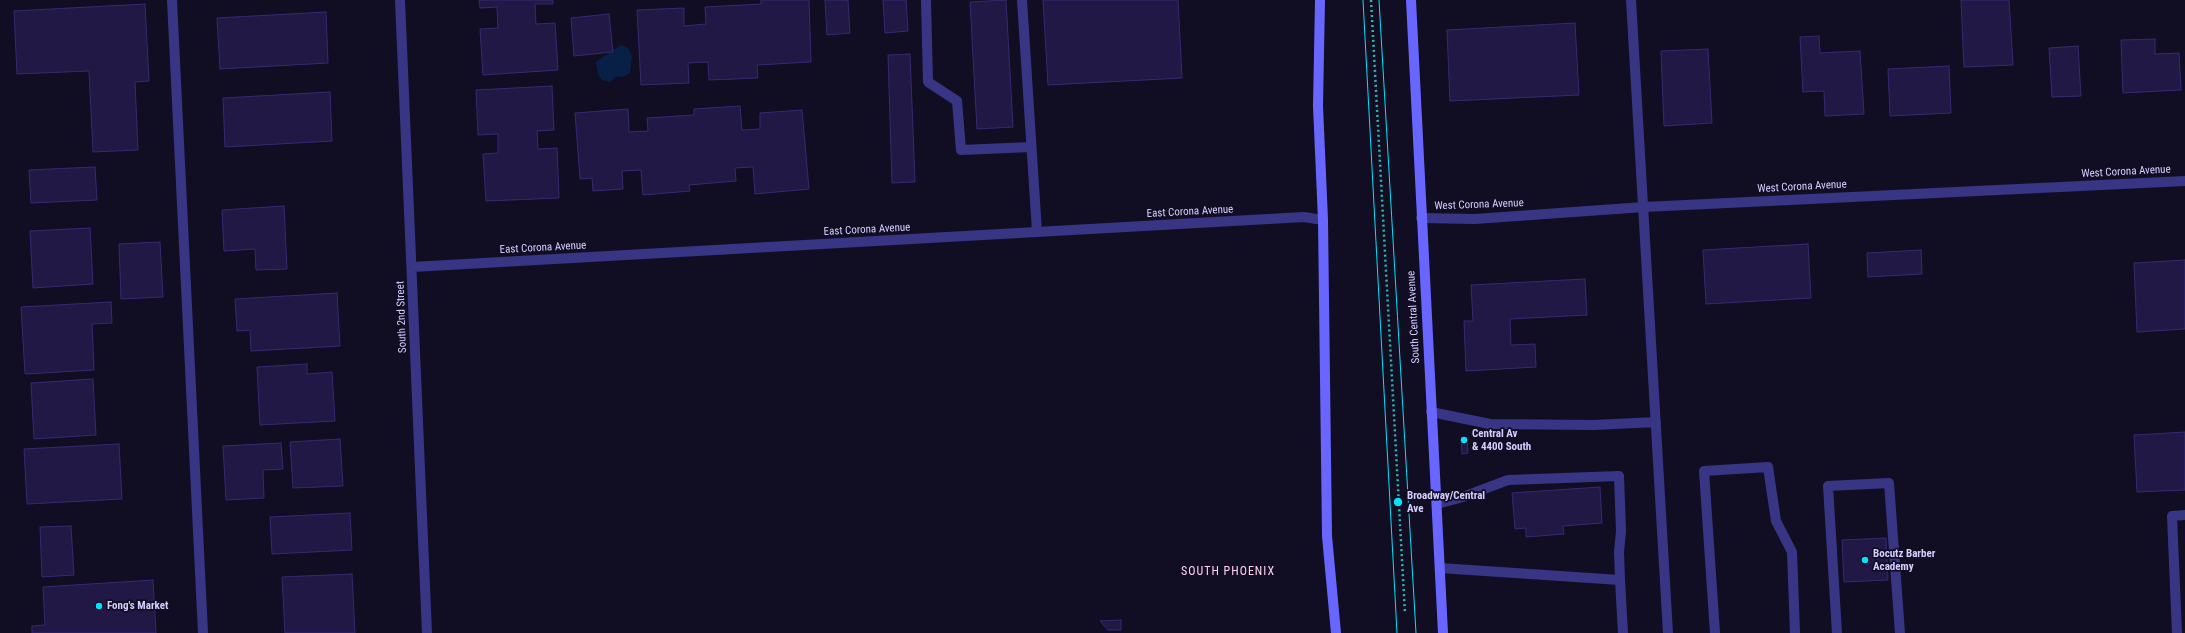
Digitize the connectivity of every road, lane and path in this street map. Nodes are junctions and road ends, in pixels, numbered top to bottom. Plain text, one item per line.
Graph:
1 (172, 0) edge
2 (400, 0) edge
3 (926, 0) edge
4 (1022, 0) edge
5 (1320, 0) edge
6 (1371, 0) edge
7 (1411, 0) edge
8 (1630, 0) edge
9 (1031, 147) junction
10 (2185, 181) edge
11 (1644, 207) junction
12 (1421, 218) junction
13 (1323, 220) junction
14 (1036, 232) junction
15 (412, 267) junction
16 (1431, 412) junction
17 (1656, 422) junction
18 (1436, 504) junction
19 (2185, 515) edge
20 (1440, 568) junction
21 (1620, 580) junction
22 (1405, 614) dead end
23 (203, 633) edge
24 (428, 633) edge
25 (1336, 633) edge
26 (1443, 633) edge
27 (1624, 633) edge
28 (1668, 633) edge
29 (1715, 633) edge
30 (1795, 633) edge
31 (1837, 633) edge
32 (1900, 633) edge
33 (2177, 633) edge

1 - 23 street
2 - 15 street, South 2nd Street
3 - 9 street
4 - 9 street
5 - 13 main road
6 - 22 path
7 - 12 main road, South Central Avenue
8 - 11 street
9 - 14 street
10 - 11 street, West Corona Avenue
11 - 12 street, West Corona Avenue
11 - 17 street
12 - 16 main road, South Central Avenue
13 - 14 street, East Corona Avenue
13 - 25 main road
14 - 15 street, East Corona Avenue
15 - 24 street, South 2nd Street
16 - 17 street
16 - 18 main road, South Central Avenue
17 - 28 street
18 - 20 main road, South Central Avenue
18 - 21 street
19 - 33 street
20 - 21 street
20 - 26 main road, South Central Avenue
21 - 27 street
29 - 30 street
31 - 32 street

